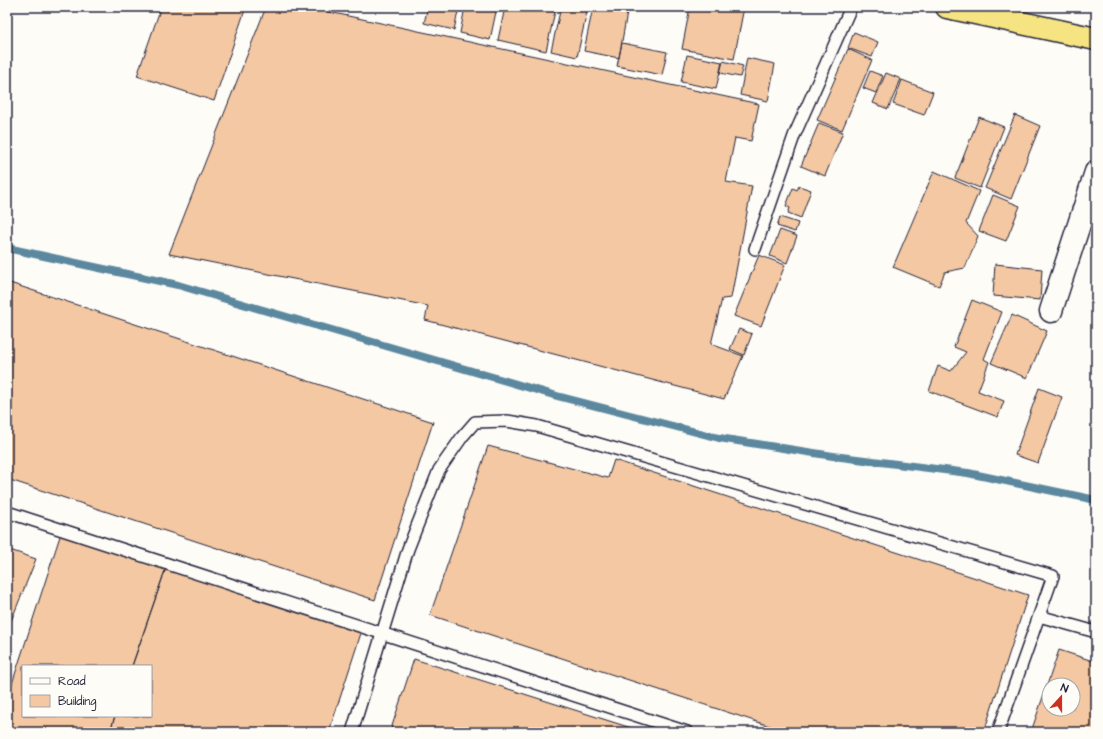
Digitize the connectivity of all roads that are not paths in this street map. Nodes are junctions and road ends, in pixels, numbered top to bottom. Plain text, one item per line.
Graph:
1 (851, 7) edge
2 (946, 7) edge
3 (1096, 39) edge
4 (1096, 172) edge
5 (756, 248) dead end
6 (1051, 311) dead end
7 (7, 512) edge
8 (1039, 616) junction
9 (1096, 632) edge
10 (383, 635) junction
11 (352, 732) edge
12 (687, 732) edge
13 (998, 732) edge

1 - 5 lane
2 - 3 highway
4 - 6 street
7 - 10 lane
8 - 9 lane
8 - 10 lane
8 - 13 lane
10 - 11 lane
10 - 12 lane

